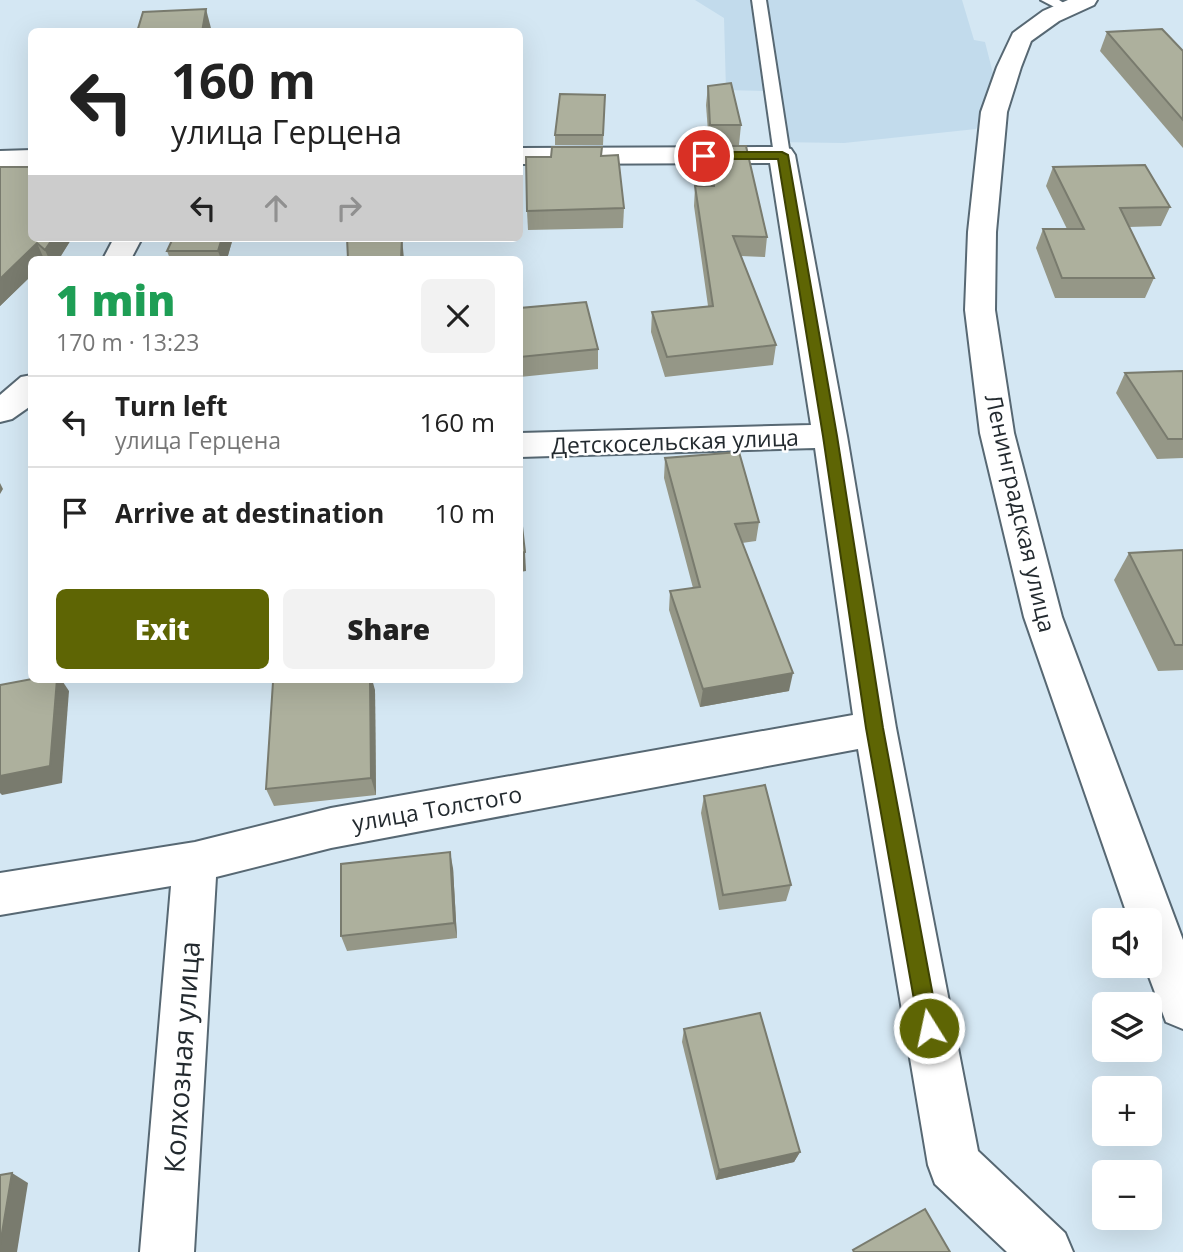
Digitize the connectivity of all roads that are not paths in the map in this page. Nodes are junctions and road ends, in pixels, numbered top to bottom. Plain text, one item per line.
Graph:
1 (759, 0) edge
2 (1067, 3) edge
3 (782, 155) junction
4 (523, 156) edge
5 (28, 158) edge
6 (0, 159) edge
7 (28, 390) edge
8 (0, 412) edge
9 (28, 416) edge
10 (830, 436) junction
11 (523, 445) edge
12 (874, 728) junction
13 (195, 862) junction
14 (0, 894) edge
15 (1183, 1005) edge
16 (167, 1252) edge
17 (1046, 1252) edge

1 - 3 lane
2 - 15 street, Ленинградская улица
3 - 4 street
3 - 10 street
5 - 6 street
7 - 8 street
8 - 9 street
10 - 11 street, Детскосельская улица
10 - 12 street
12 - 13 street, улица Толстого
12 - 17 street
13 - 14 street, улица Толстого
13 - 16 street, Колхозная улица

